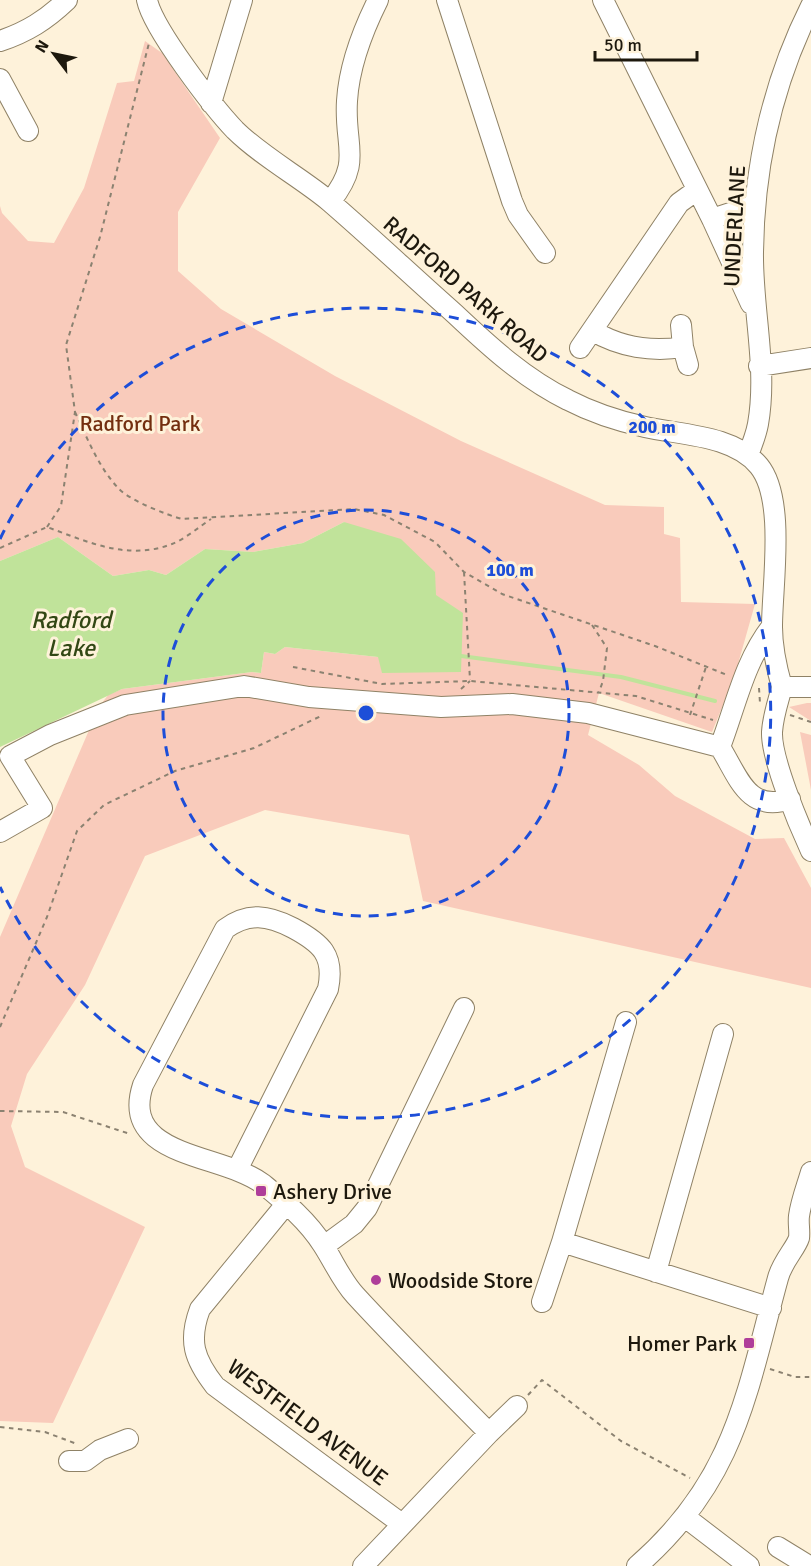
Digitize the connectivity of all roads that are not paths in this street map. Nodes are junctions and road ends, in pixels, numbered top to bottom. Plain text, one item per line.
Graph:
1 (67, 0) edge
2 (147, 0) edge
3 (242, 0) edge
4 (378, 0) edge
5 (447, 0) edge
6 (603, 0) edge
7 (811, 6) edge
8 (0, 41) edge
9 (0, 79) edge
10 (211, 104) junction
11 (28, 131) dead end
12 (697, 190) junction
13 (330, 201) junction
14 (755, 206) junction
15 (712, 219) junction
16 (545, 254) dead end
17 (755, 308) junction
18 (681, 325) dead end
19 (592, 331) junction
20 (580, 348) dead end
21 (811, 358) edge
22 (759, 366) junction
23 (748, 455) junction
24 (772, 626) junction
25 (782, 687) junction
26 (811, 687) edge
27 (720, 747) junction
28 (790, 798) junction
29 (0, 832) edge
30 (811, 851) edge
31 (464, 1008) dead end
32 (626, 1022) dead end
33 (723, 1034) dead end
34 (237, 1170) junction
35 (811, 1172) edge
36 (287, 1203) junction
37 (805, 1241) edge
38 (562, 1242) junction
39 (324, 1246) junction
40 (656, 1272) junction
41 (542, 1302) dead end
42 (771, 1308) junction
43 (517, 1406) road end
44 (489, 1432) junction
45 (128, 1439) dead end
46 (69, 1461) dead end
47 (686, 1517) junction
48 (402, 1524) junction
49 (778, 1547) dead end
50 (800, 1564) edge
51 (363, 1566) edge
52 (637, 1566) edge
53 (749, 1566) edge

1 - 8 street
2 - 10 street, RADFORD PARK ROAD
3 - 10 street
4 - 13 street
5 - 16 street
6 - 12 street
7 - 14 street, UNDERLANE
9 - 11 street
10 - 13 street, RADFORD PARK ROAD
12 - 15 street
12 - 19 street
13 - 23 street, RADFORD PARK ROAD
14 - 15 street
14 - 17 street, UNDERLANE
15 - 17 street
17 - 22 street, UNDERLANE
18 - 19 street
19 - 20 street
21 - 22 street
22 - 23 street, UNDERLANE
23 - 24 street
24 - 25 street
24 - 27 street
25 - 26 street
25 - 28 street
27 - 28 street
27 - 29 street
28 - 30 street
31 - 39 street
32 - 38 street
33 - 40 street
34 - 34 street
34 - 36 street
35 - 37 street
36 - 39 street
36 - 48 street, WESTFIELD AVENUE
37 - 42 street
38 - 40 street
38 - 41 street
39 - 44 street
40 - 42 street
42 - 47 street
43 - 44 street
44 - 48 street
45 - 46 street
47 - 52 street
47 - 53 street
48 - 51 street
49 - 50 street

